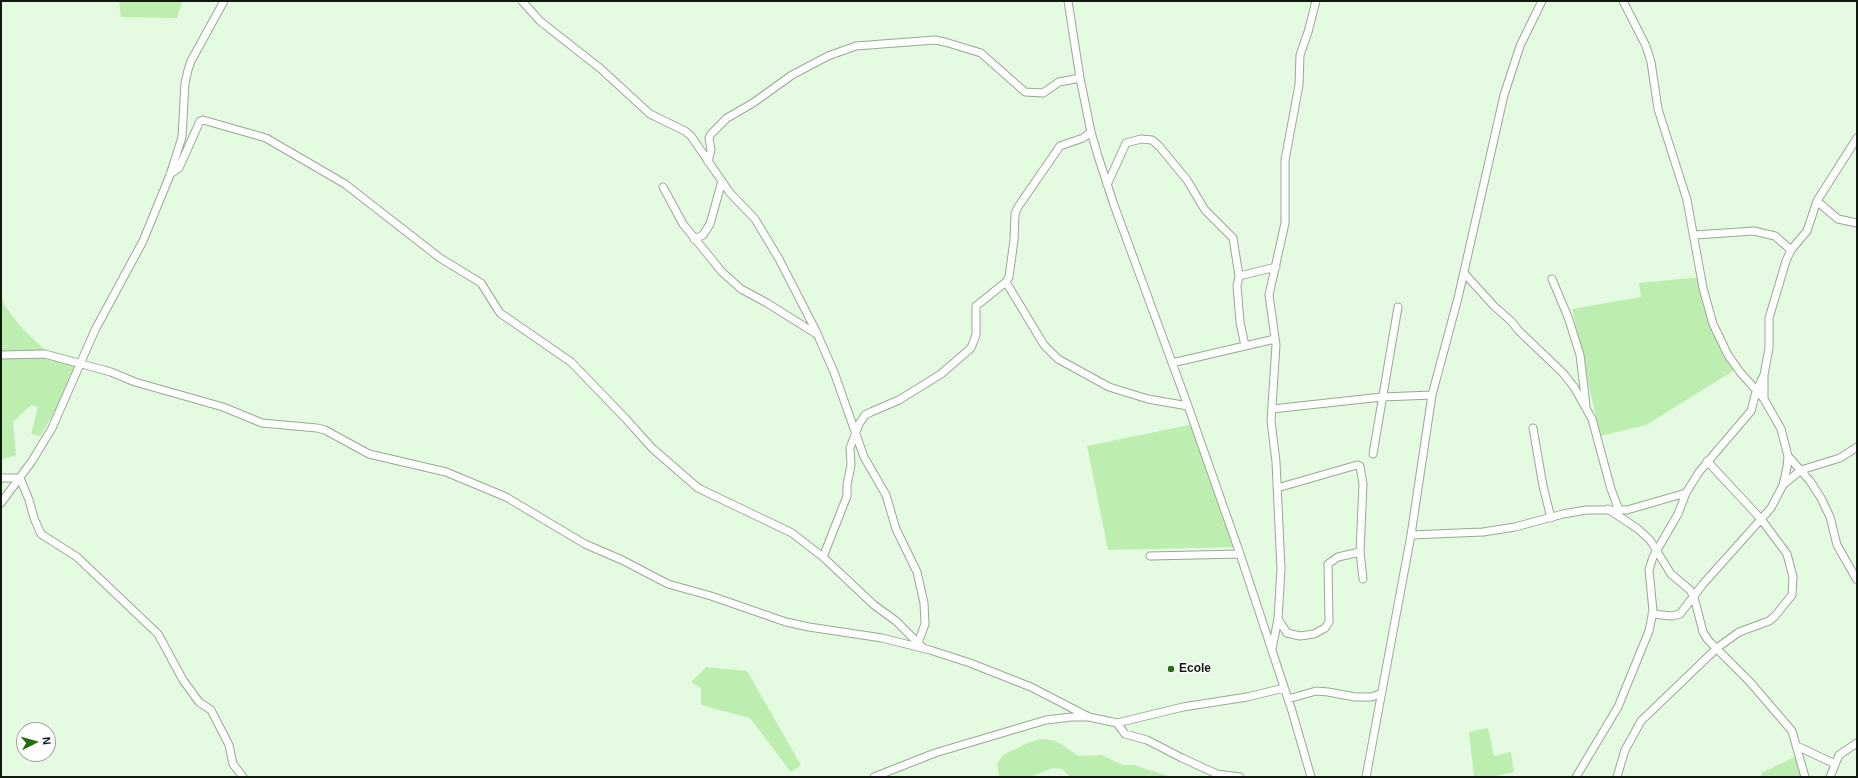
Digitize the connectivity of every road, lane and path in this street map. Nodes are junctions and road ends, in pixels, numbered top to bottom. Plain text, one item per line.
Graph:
1 (224, 1) edge
2 (522, 1) edge
3 (1068, 1) edge
4 (1316, 1) edge
5 (1542, 1) edge
6 (1623, 1) edge
7 (1080, 78) junction
8 (1091, 132) junction
9 (1857, 138) edge
10 (708, 162) junction
11 (170, 174) junction
12 (722, 181) junction
13 (1107, 185) junction
14 (663, 187) dead end
15 (1817, 201) junction
16 (1857, 223) edge
17 (1694, 235) junction
18 (694, 238) junction
19 (1792, 250) junction
20 (1276, 267) junction
21 (1464, 273) junction
22 (1239, 276) junction
23 (1552, 279) dead end
24 (1006, 282) junction
25 (1398, 307) dead end
26 (818, 336) junction
27 (1275, 339) junction
28 (1245, 346) junction
29 (1, 355) edge
30 (1172, 363) junction
31 (81, 364) junction
32 (1764, 375) junction
33 (1756, 392) junction
34 (1432, 395) junction
35 (1382, 397) junction
36 (1764, 400) junction
37 (1188, 406) junction
38 (1586, 407) junction
39 (1272, 409) junction
40 (1533, 428) dead end
41 (855, 434) junction
42 (1857, 447) edge
43 (1373, 454) dead end
44 (1788, 456) junction
45 (1707, 461) junction
46 (1801, 470) junction
47 (1, 478) edge
48 (20, 478) junction
49 (1783, 485) junction
50 (1277, 488) junction
51 (1686, 493) junction
52 (1, 503) edge
53 (1608, 509) junction
54 (1619, 510) junction
55 (1550, 518) junction
56 (1761, 519) junction
57 (1411, 535) junction
58 (1657, 549) junction
59 (1360, 552) junction
60 (1240, 554) junction
61 (1150, 556) dead end
62 (823, 557) junction
63 (1363, 579) dead end
64 (1857, 580) edge
65 (1694, 596) junction
66 (1652, 614) junction
67 (1278, 619) junction
68 (920, 645) junction
69 (1717, 648) junction
70 (1272, 650) junction
71 (1284, 688) junction
72 (1380, 694) junction
73 (1288, 699) junction
74 (1090, 717) junction
75 (1117, 723) junction
76 (1857, 743) edge
77 (1797, 746) junction
78 (1835, 764) junction
79 (242, 777) edge
80 (874, 777) edge
81 (1240, 777) edge
82 (1311, 777) edge
83 (1366, 777) edge
84 (1576, 777) edge
85 (1617, 777) edge
86 (1805, 777) edge
87 (1830, 777) edge

1 - 11 street
2 - 10 street
3 - 7 street
4 - 20 street
5 - 21 street
6 - 17 street
7 - 8 street
7 - 10 street
8 - 13 street
8 - 24 street
9 - 15 street
10 - 12 street
11 - 31 street
11 - 62 street
12 - 18 street
12 - 26 street
13 - 22 street
13 - 30 street
14 - 18 street
15 - 16 street
15 - 19 street
17 - 19 street
17 - 33 street
18 - 26 street
19 - 32 street
20 - 22 street
20 - 27 street
21 - 34 street
21 - 38 street
22 - 28 street
23 - 38 street
24 - 37 street
24 - 41 street
25 - 35 street
26 - 41 street
27 - 28 street
27 - 39 street
28 - 30 street
29 - 31 street
30 - 37 street
31 - 48 street
31 - 68 street
32 - 33 street
32 - 36 street
33 - 36 street
33 - 45 street
34 - 35 street
34 - 57 street
35 - 39 street
35 - 43 street
36 - 44 street
37 - 60 street
38 - 54 street
39 - 50 street
40 - 55 street
41 - 62 street
41 - 68 street
42 - 46 street
44 - 46 street
44 - 49 street
45 - 51 street
45 - 56 street
46 - 49 street
46 - 64 street
47 - 48 street
48 - 52 street
48 - 79 street
49 - 56 street
50 - 59 street
50 - 67 street
51 - 54 street
51 - 58 street
53 - 54 street
53 - 55 street
53 - 58 street
55 - 57 street
56 - 65 street
56 - 69 street
57 - 72 street
58 - 65 street
58 - 66 street
59 - 63 street
59 - 67 street
60 - 61 street
60 - 70 street
62 - 68 street
65 - 66 street
65 - 69 street
66 - 84 street
67 - 70 street
68 - 74 street
69 - 77 street
69 - 85 street
70 - 71 street
71 - 73 street
71 - 75 street
72 - 73 street
72 - 83 street
73 - 82 street
74 - 75 street
74 - 80 street
75 - 81 street
76 - 78 street
77 - 78 street
77 - 86 street
78 - 87 street

